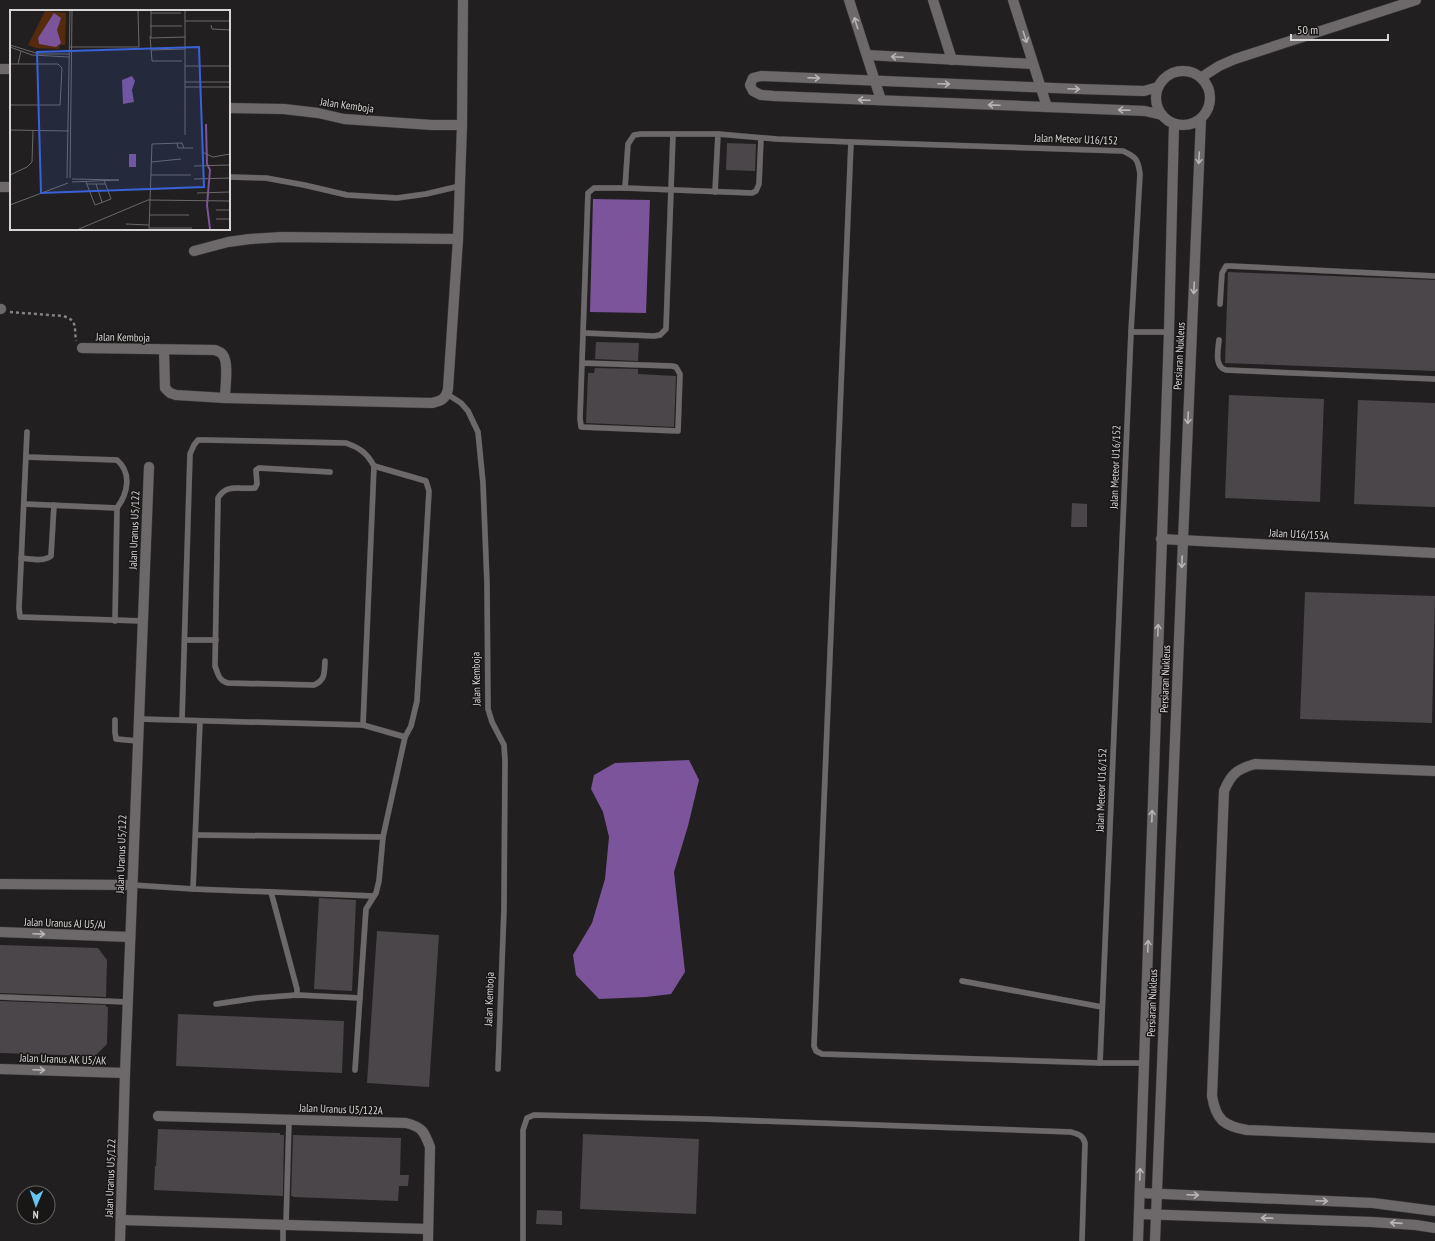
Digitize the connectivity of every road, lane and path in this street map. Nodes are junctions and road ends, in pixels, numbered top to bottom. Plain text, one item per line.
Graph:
1 (462, 0) edge
2 (849, 0) edge
3 (933, 0) edge
4 (1013, 0) edge
5 (1416, 0) edge
6 (867, 55) junction
7 (952, 60) junction
8 (1033, 64) junction
9 (1202, 77) junction
10 (875, 81) junction
11 (1041, 87) junction
12 (1158, 87) junction
13 (881, 100) junction
14 (1047, 107) junction
15 (230, 108) edge
16 (1162, 115) junction
17 (1201, 119) junction
18 (1174, 124) junction
19 (462, 125) junction
20 (673, 134) junction
21 (718, 134) junction
22 (761, 138) junction
23 (851, 142) junction
24 (230, 177) edge
25 (460, 186) junction
26 (625, 188) junction
27 (670, 190) junction
28 (715, 192) junction
29 (458, 239) junction
30 (194, 251) dead end
31 (1435, 276) edge
32 (1220, 304) dead end
33 (1, 309) edge
34 (1131, 332) junction
35 (1169, 332) junction
36 (584, 333) junction
37 (1219, 340) dead end
38 (82, 348) joint
39 (164, 350) junction
40 (582, 363) junction
41 (1435, 379) edge
42 (447, 394) junction
43 (225, 398) junction
44 (26, 432) dead end
45 (26, 457) junction
46 (374, 466) junction
47 (149, 467) dead end
48 (330, 472) dead end
49 (24, 504) junction
50 (54, 505) junction
51 (117, 508) junction
52 (1161, 539) junction
53 (1182, 540) junction
54 (1435, 553) edge
55 (21, 558) junction
56 (115, 621) junction
57 (143, 621) junction
58 (185, 640) junction
59 (216, 640) junction
60 (325, 661) dead end
61 (115, 720) dead end
62 (139, 720) junction
63 (182, 720) junction
64 (200, 721) junction
65 (363, 724) junction
66 (405, 737) junction
67 (138, 741) junction
68 (1435, 771) edge
69 (196, 835) junction
70 (383, 837) junction
71 (0, 884) edge
72 (132, 885) junction
73 (193, 889) junction
74 (271, 892) junction
75 (374, 896) junction
76 (0, 932) edge
77 (130, 937) junction
78 (962, 981) dead end
79 (297, 995) junction
80 (0, 997) edge
81 (360, 998) junction
82 (128, 1002) junction
83 (216, 1004) dead end
84 (1102, 1007) junction
85 (1100, 1063) junction
86 (1144, 1063) junction
87 (0, 1069) edge
88 (498, 1069) dead end
89 (355, 1070) dead end
90 (125, 1073) junction
91 (158, 1116) dead end
92 (289, 1120) junction
93 (1435, 1138) edge
94 (1140, 1193) junction
95 (1157, 1194) junction
96 (1435, 1211) edge
97 (1139, 1214) junction
98 (1156, 1215) junction
99 (121, 1220) junction
100 (285, 1225) junction
101 (1435, 1228) edge
102 (428, 1229) junction
103 (120, 1241) edge
104 (283, 1241) edge
105 (428, 1241) edge
106 (523, 1241) edge
107 (1082, 1241) edge
108 (1138, 1241) edge
109 (1156, 1241) edge

1 - 19 street
6 -> 2 street
3 - 7 street
4 -> 8 street
5 - 9 street
7 -> 6 street
6 - 10 street
7 - 8 street
8 - 11 street
9 - 12 street
9 - 17 street
10 -> 11 street
10 - 13 street
13 -> 10 street
11 -> 12 street
11 - 14 street
12 - 16 street
14 -> 13 street
16 -> 14 street
15 - 19 street, Jalan Kemboja
16 - 18 street
17 - 18 street
17 -> 53 street, Persiaran Nukleus
18 - 35 street, Persiaran Nukleus
19 - 25 street
20 - 21 lane, Jalan Meteor U16/152
20 - 26 lane, Jalan Meteor U16/152
20 - 27 lane
21 - 22 lane, Jalan Meteor U16/152
21 - 28 lane
22 - 23 lane, Jalan Meteor U16/152
22 - 28 lane
23 - 34 lane, Jalan Meteor U16/152
23 - 85 lane
24 - 25 lane
25 - 29 street
26 - 27 lane
26 - 36 lane
27 - 28 lane
27 - 36 lane
29 - 30 street
29 - 42 street
31 - 32 lane
33 - 38 path, Jalan Kemboja
34 - 35 lane
34 - 84 lane, Jalan Meteor U16/152
35 - 52 street, Persiaran Nukleus
36 - 40 lane
37 - 41 lane
38 - 39 street, Jalan Kemboja
39 - 43 street
39 - 43 street, Jalan Kemboja
40 - 40 lane
42 - 43 street
42 - 88 lane, Jalan Kemboja
44 - 45 lane
45 - 49 lane
45 - 51 lane
46 - 58 lane
46 - 65 lane
46 - 66 lane
47 - 57 street, Jalan Uranus U5/122
48 - 59 lane
49 - 50 lane
49 - 55 lane
50 - 51 lane
50 - 55 lane
51 - 56 lane
52 - 53 street, Jalan U16/153A
86 -> 52 street, Persiaran Nukleus
53 - 54 street, Jalan U16/153A
53 -> 95 street, Persiaran Nukleus
55 - 56 lane
56 - 57 lane
57 - 62 street, Jalan Uranus U5/122
58 - 59 lane
58 - 63 lane
59 - 60 lane
61 - 67 lane
62 - 63 lane
62 - 67 street, Jalan Uranus U5/122
63 - 64 lane
64 - 65 lane
64 - 69 lane
65 - 66 lane
66 - 70 lane
67 - 72 street, Jalan Uranus U5/122
68 - 93 street
69 - 70 lane
69 - 73 lane
70 - 75 lane
71 - 72 street
72 - 73 lane
72 - 77 street, Jalan Uranus U5/122
73 - 74 lane
74 - 75 lane
74 - 79 lane
75 - 81 lane
76 -> 77 street, Jalan Uranus AJ U5/AJ
77 - 82 street, Jalan Uranus U5/122
78 - 84 lane
79 - 81 lane
79 - 83 lane
80 - 82 lane
81 - 89 lane
82 - 90 street, Jalan Uranus U5/122
84 - 85 lane, Jalan Meteor U16/152
85 - 86 lane
94 -> 86 street, Persiaran Nukleus
87 -> 90 street, Jalan Uranus AK U5/AK
90 - 99 street, Jalan Uranus U5/122
91 - 92 street, Jalan Uranus U5/122A
92 - 100 lane
92 - 102 street, Jalan Uranus U5/122A
94 - 95 street
94 - 97 street, Persiaran Nukleus
95 -> 96 street
95 - 98 street, Persiaran Nukleus
97 - 98 street
97 - 108 street, Persiaran Nukleus
101 -> 98 street
98 - 109 street, Persiaran Nukleus
99 - 100 street
99 - 103 street, Jalan Uranus U5/122
100 - 102 street
100 - 104 lane
102 - 105 street, Jalan Uranus U5/122A
106 - 107 lane

